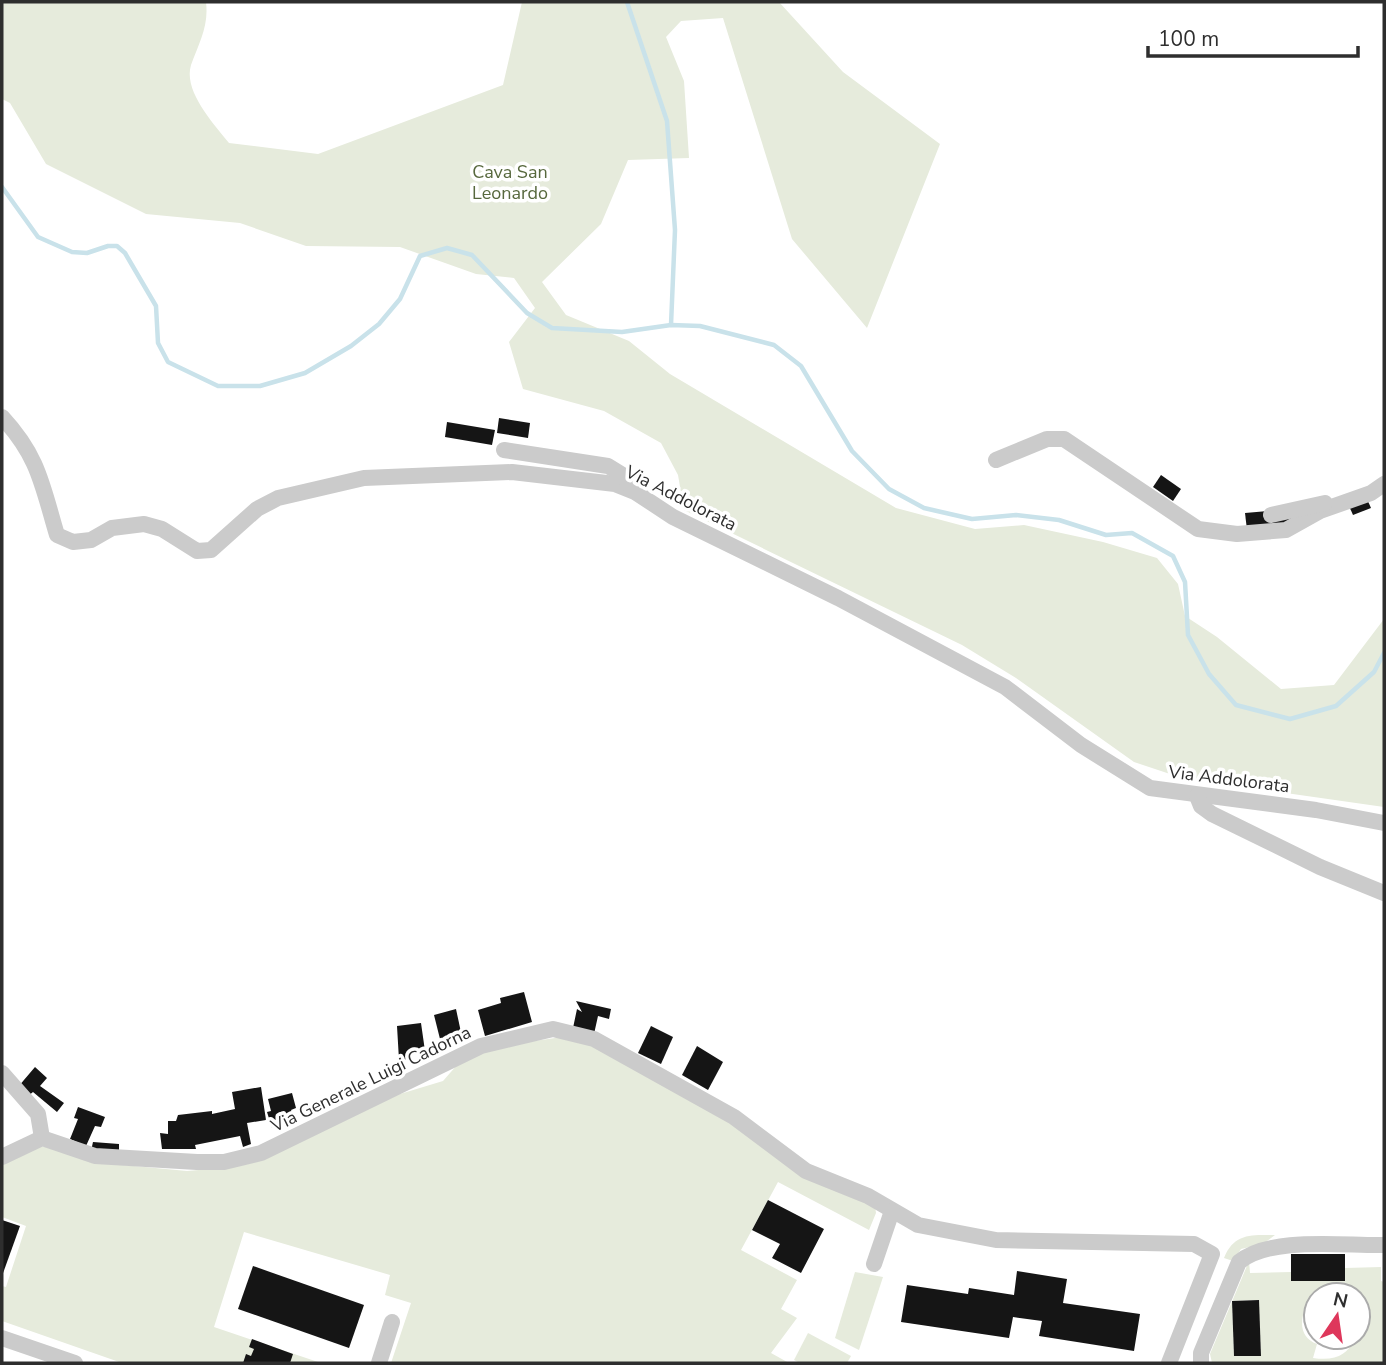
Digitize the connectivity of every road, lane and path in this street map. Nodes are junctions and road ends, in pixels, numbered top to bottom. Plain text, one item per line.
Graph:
1 (2, 417) edge
2 (504, 450) dead end
3 (996, 460) dead end
4 (1378, 488) edge
5 (635, 492) junction
6 (1271, 515) dead end
7 (1198, 796) junction
8 (1384, 823) edge
9 (1384, 893) edge
10 (2, 1073) edge
11 (43, 1138) junction
12 (2, 1157) edge
13 (892, 1211) junction
14 (1384, 1245) edge
15 (874, 1264) dead end
16 (392, 1322) dead end
17 (2, 1338) edge
18 (75, 1363) edge
19 (379, 1363) edge
20 (1169, 1363) edge
21 (1201, 1363) edge

1 - 5 street, Via Addolorata
2 - 5 street
3 - 4 street
4 - 6 street
5 - 7 street, Via Addolorata
7 - 8 street, Via Addolorata
7 - 9 street
10 - 11 street
11 - 12 street
11 - 13 street, Via Generale Luigi Cadorna
13 - 15 street
13 - 20 street, Via Generale Luigi Cadorna
14 - 21 street
16 - 19 street
17 - 18 street

